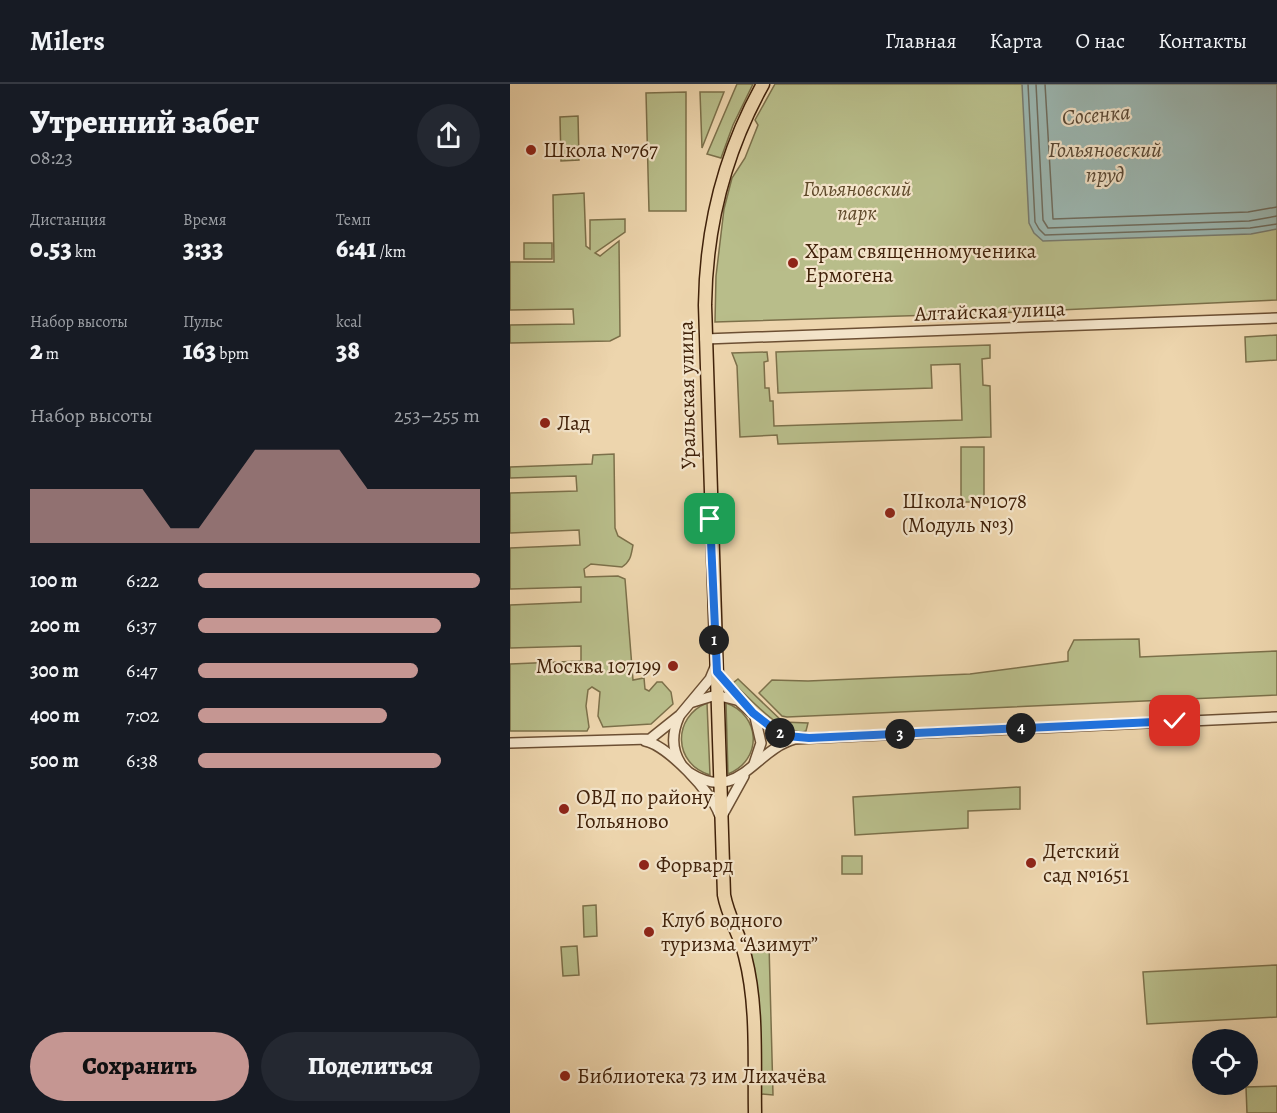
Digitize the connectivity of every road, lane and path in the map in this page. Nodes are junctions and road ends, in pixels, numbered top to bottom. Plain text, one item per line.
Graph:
1 (763, 84) edge
2 (1277, 318) edge
3 (705, 339) junction
4 (715, 665) junction
5 (716, 695) junction
6 (751, 710) junction
7 (682, 712) junction
8 (1277, 717) edge
9 (809, 738) junction
10 (644, 741) junction
11 (510, 743) edge
12 (687, 771) junction
13 (746, 772) junction
14 (720, 783) junction
15 (722, 825) junction
16 (755, 1113) edge

1 - 3 main road, Уральская улица
2 - 3 street, Алтайская улица
3 - 4 main road, Уральская улица
4 - 5 main road, Уральская улица
4 - 6 street
4 - 7 street
5 - 6 street
5 - 7 street
5 - 14 main road, Уральская улица
6 - 9 street
6 - 13 street
7 - 10 street
7 - 12 street
8 - 9 street
9 - 13 street
10 - 11 street
10 - 12 street
12 - 14 street
12 - 15 street
13 - 14 street
13 - 15 street
14 - 15 main road, Уральская улица
15 - 16 main road, Уральская улица

